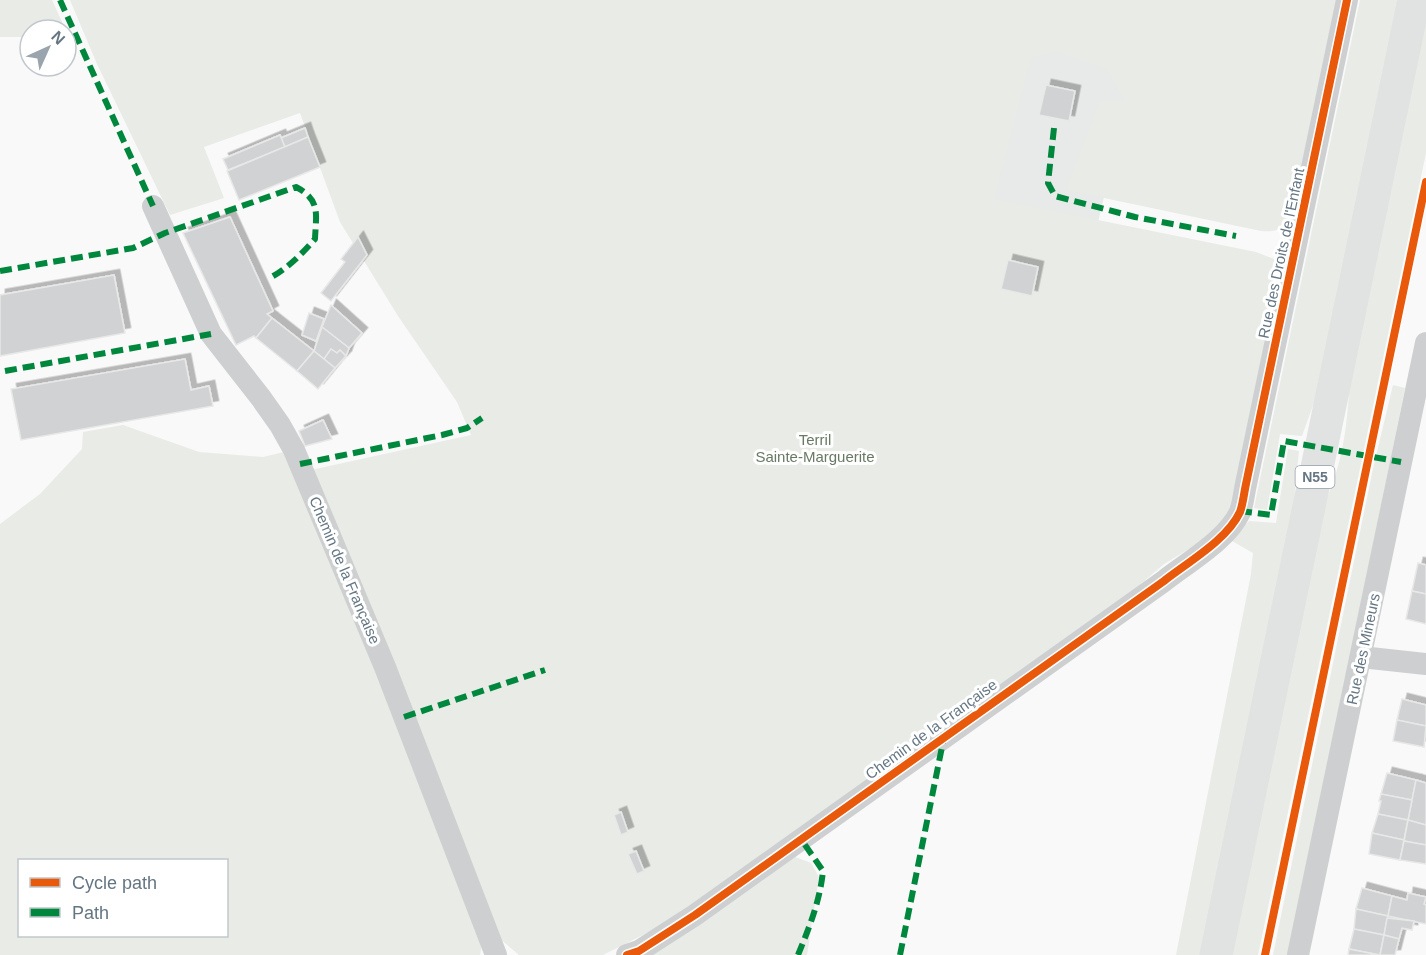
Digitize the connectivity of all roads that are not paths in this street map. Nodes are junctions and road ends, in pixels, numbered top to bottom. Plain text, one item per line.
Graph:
1 (1347, 0) edge
2 (1414, 0) edge
3 (153, 206) dead end
4 (1426, 343) edge
5 (1240, 511) joint
6 (1361, 657) junction
7 (1426, 664) edge
8 (496, 955) edge
9 (627, 955) edge
10 (1216, 955) edge
11 (1299, 955) edge

1 - 5 street, Rue des Droits de l'Enfant
2 - 10 highway, N55
3 - 8 street, Chemin de la Française
4 - 6 street, Rue des Mineurs
5 - 9 street, Chemin de la Française
6 - 7 street
6 - 11 street, Rue des Mineurs

